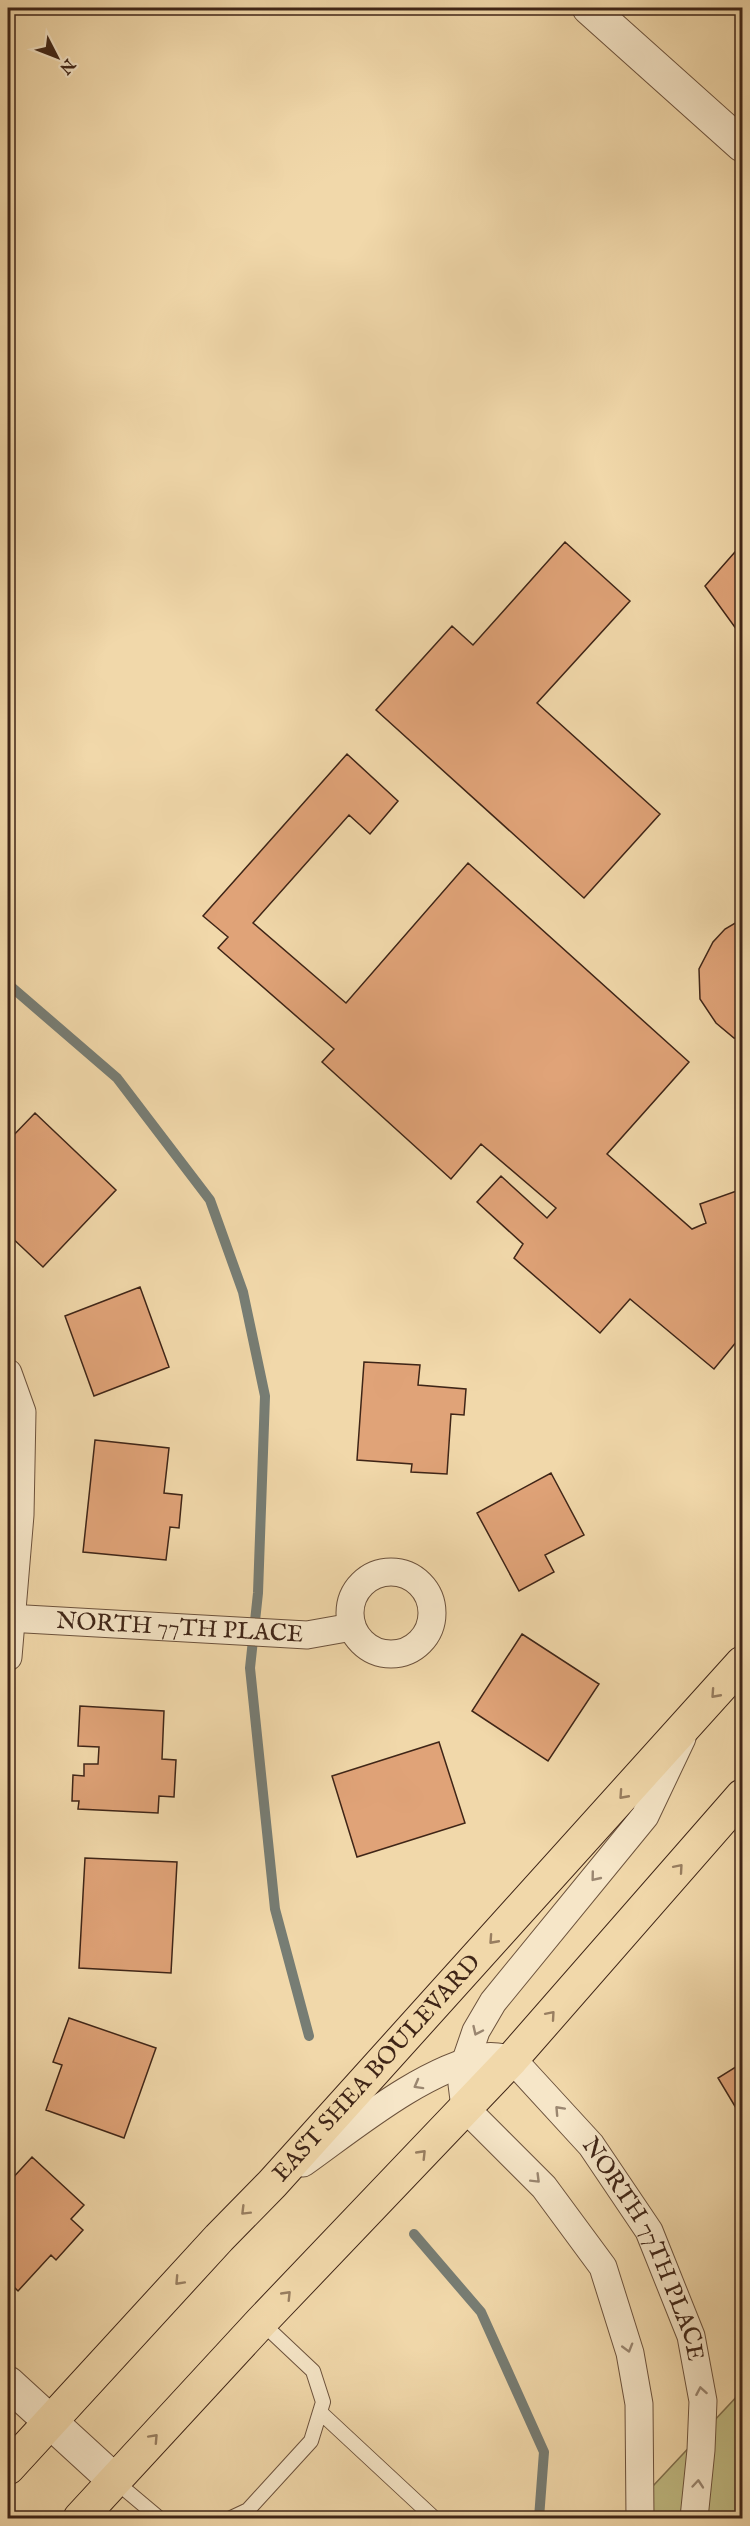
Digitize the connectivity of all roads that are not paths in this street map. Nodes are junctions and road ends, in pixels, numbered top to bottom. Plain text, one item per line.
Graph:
1 (589, 8) edge
2 (742, 145) edge
3 (8, 1373) edge
4 (9, 1618) edge
5 (352, 1627) dead end
6 (8, 1657) edge
7 (742, 1663) edge
8 (691, 1720) junction
9 (742, 1796) edge
10 (512, 2059) junction
11 (465, 2063) junction
12 (465, 2108) junction
13 (272, 2184) junction
14 (261, 2322) junction
15 (8, 2384) edge
16 (320, 2412) junction
17 (50, 2422) junction
18 (8, 2468) edge
19 (115, 2481) junction
20 (80, 2518) edge
21 (159, 2518) edge
22 (231, 2518) edge
23 (434, 2518) edge
24 (640, 2518) edge
25 (694, 2518) edge

1 - 2 street
3 - 4 street
4 - 5 street, NORTH 77TH PLACE
4 - 6 street
7 -> 8 main road, EAST SHEA BOULEVARD
8 -> 11 street
8 -> 13 main road, EAST SHEA BOULEVARD
10 -> 9 main road
10 - 11 street
10 - 12 main road
25 -> 10 street, NORTH 77TH PLACE
11 - 12 street
11 -> 13 street
14 -> 12 main road
12 -> 24 street, NORTH 77TH PLACE
13 -> 17 main road, EAST SHEA BOULEVARD
14 - 16 lane
19 -> 14 main road
15 - 17 street
16 - 22 lane
16 - 23 lane
17 - 18 main road, EAST SHEA BOULEVARD
17 - 19 street
19 - 20 main road
19 - 21 lane

